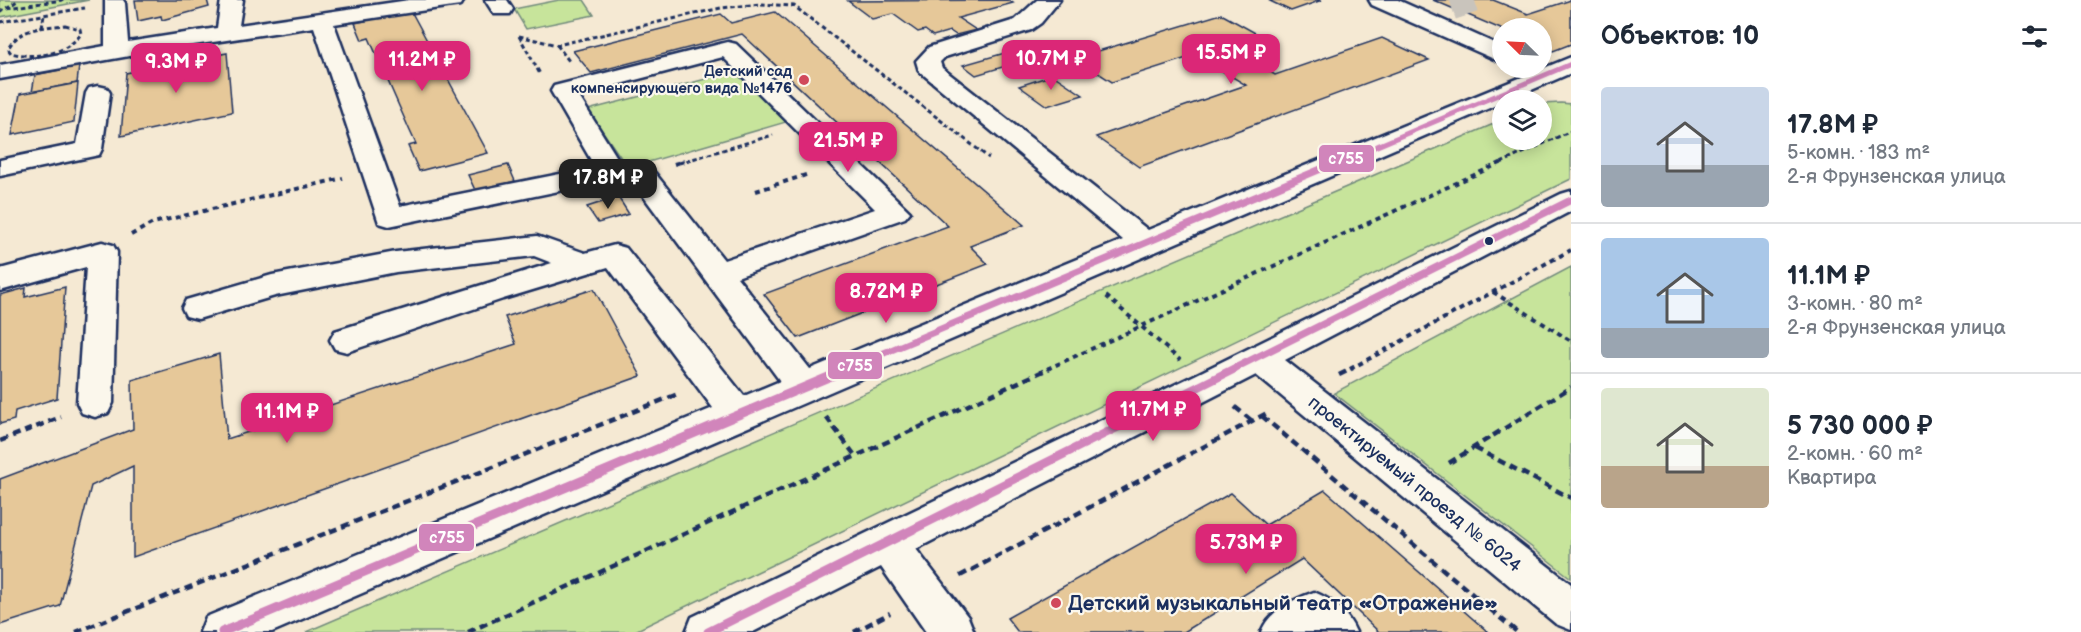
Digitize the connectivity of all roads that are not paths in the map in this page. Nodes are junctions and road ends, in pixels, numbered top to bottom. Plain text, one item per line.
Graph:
1 (232, 0) edge
2 (453, 0) edge
3 (1049, 0) edge
4 (1380, 0) edge
5 (114, 3) road end
6 (1452, 8) tunnel mouth
7 (1423, 19) junction
8 (325, 28) dead end
9 (227, 33) junction
10 (1492, 51) edge
11 (117, 52) junction
12 (970, 71) dead end
13 (0, 72) edge
14 (1554, 73) edge
15 (947, 84) junction
16 (98, 93) dead end
17 (0, 168) edge
18 (612, 172) junction
19 (1571, 200) edge
20 (1146, 243) junction
21 (583, 264) junction
22 (718, 273) junction
23 (0, 280) edge
24 (198, 308) dead end
25 (347, 340) dead end
26 (1259, 358) junction
27 (804, 387) junction
28 (94, 403) road end
29 (738, 414) junction
30 (888, 543) junction
31 (1571, 610) edge
32 (222, 632) edge
33 (708, 632) edge
34 (952, 632) edge
35 (1283, 632) edge
36 (1334, 632) edge

1 - 9 street
2 - 9 street
3 - 15 street
4 - 7 street
5 - 11 street
6 - 7 street
7 - 10 street
8 - 18 street
9 - 11 street
11 - 13 street
12 - 15 street
14 - 20 street
15 - 20 street
16 - 17 street
18 - 22 street
18 - 22 street
19 - 26 street
20 - 27 street
21 - 24 street
21 - 25 street
21 - 29 street
22 - 27 street
23 - 28 street
26 - 30 street
26 - 31 street, проектируемый проезд № 6024
27 - 29 street
29 - 32 street
30 - 33 street
30 - 34 street
35 - 36 street

